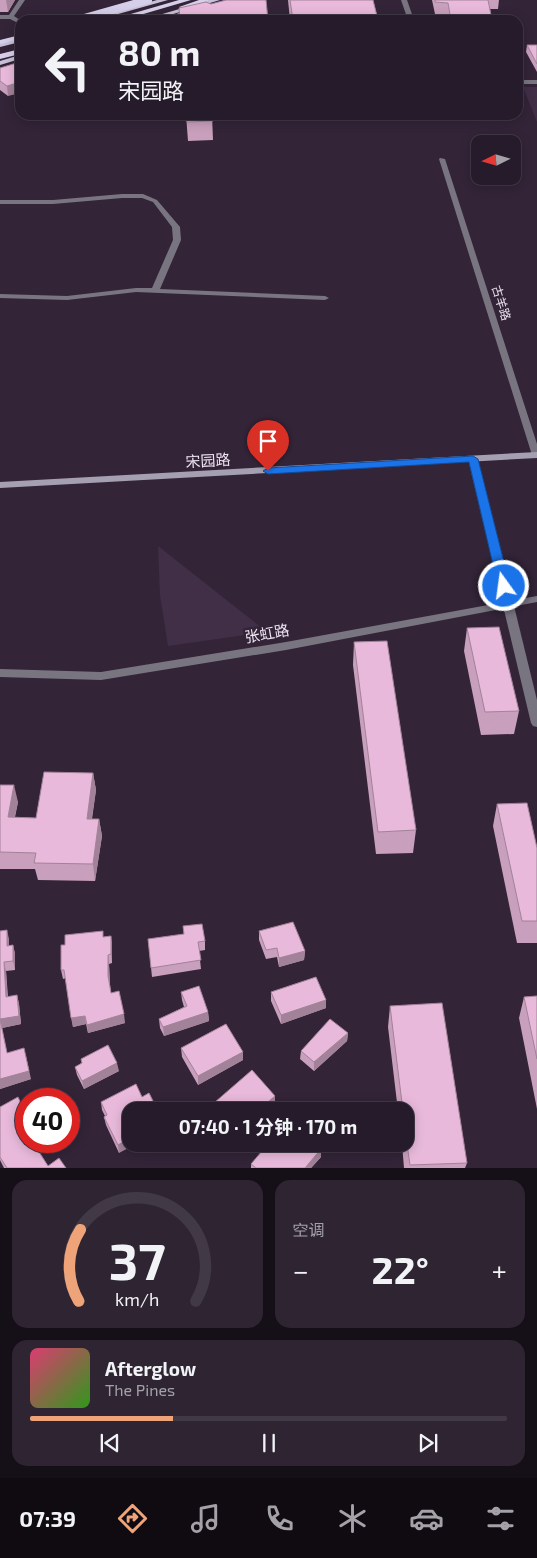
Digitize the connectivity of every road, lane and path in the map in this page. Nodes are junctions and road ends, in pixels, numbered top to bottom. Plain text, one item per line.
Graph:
1 (22, 0) edge
2 (139, 0) edge
3 (165, 0) edge
4 (187, 0) edge
5 (207, 0) edge
6 (217, 0) edge
7 (404, 0) edge
8 (148, 2) edge
9 (226, 2) edge
10 (97, 15) edge
11 (107, 15) edge
12 (132, 15) edge
13 (152, 15) edge
14 (163, 15) edge
15 (179, 15) edge
16 (409, 15) edge
17 (0, 17) edge
18 (11, 17) junction
19 (15, 19) edge
20 (15, 40) edge
21 (0, 44) edge
22 (15, 47) edge
23 (0, 51) edge
24 (15, 52) edge
25 (0, 57) edge
26 (15, 58) edge
27 (0, 63) edge
28 (523, 82) edge
29 (537, 82) edge
30 (442, 159) dead end
31 (0, 202) edge
32 (155, 291) junction
33 (0, 296) edge
34 (324, 298) dead end
35 (536, 455) edge
36 (473, 459) junction
37 (0, 485) edge
38 (537, 599) edge
39 (508, 604) junction
40 (0, 673) edge
41 (537, 724) edge

1 - 18 street
2 - 8 street
3 - 8 main road
4 - 12 highway
5 - 13 highway
6 - 14 main road
7 - 16 street
8 - 10 highway, bridge
8 - 11 main road
9 - 15 highway
17 - 18 street
18 - 19 street
20 - 21 highway
22 - 23 highway
24 - 25 highway
26 - 27 highway
28 - 29 street
30 - 35 street, 古羊路
31 - 32 street
32 - 33 street
32 - 34 street
35 - 36 main road, 宋园路
36 - 37 main road, 宋园路
36 - 39 street
38 - 39 street, 张虹路
39 - 40 street, 张虹路
39 - 41 street

